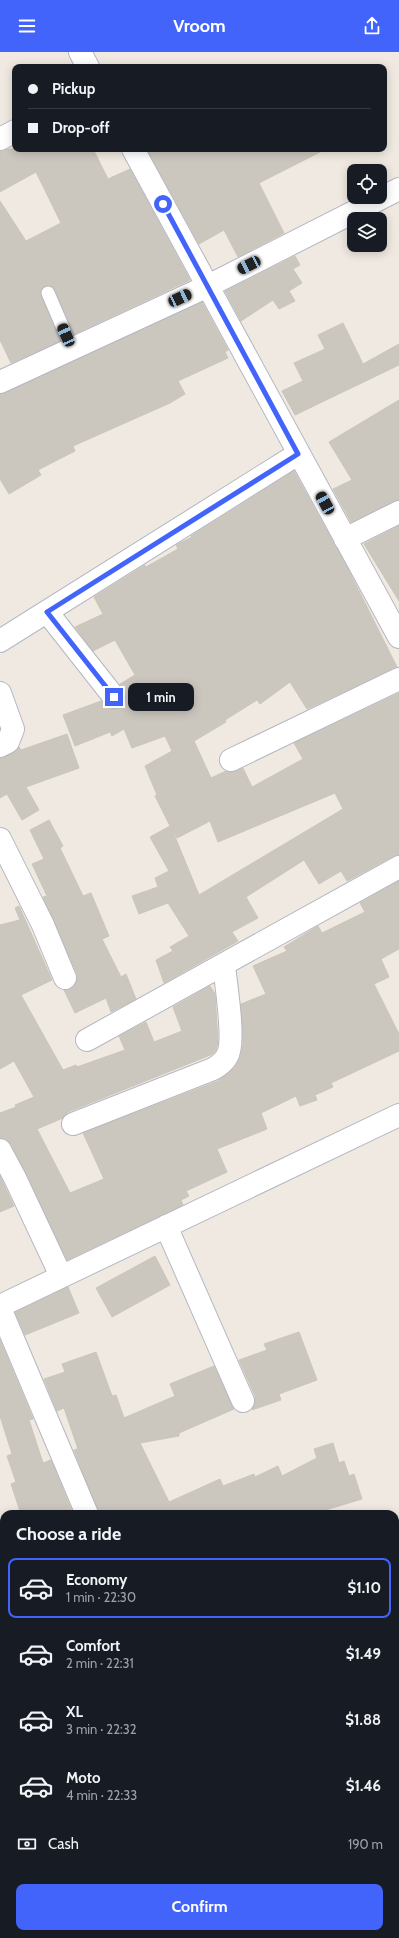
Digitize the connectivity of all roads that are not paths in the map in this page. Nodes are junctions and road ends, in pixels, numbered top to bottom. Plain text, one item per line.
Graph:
1 (80, 52) edge
2 (86, 64) edge
3 (12, 133) edge
4 (0, 139) edge
5 (135, 152) edge
6 (399, 189) edge
7 (208, 286) junction
8 (48, 293) dead end
9 (72, 349) junction
10 (0, 382) edge
11 (298, 454) junction
12 (399, 512) edge
13 (345, 540) junction
14 (47, 612) junction
15 (399, 637) edge
16 (0, 642) edge
17 (399, 679) edge
18 (0, 693) edge
19 (114, 697) dead end
20 (0, 746) edge
21 (230, 760) dead end
22 (0, 839) edge
23 (399, 867) edge
24 (224, 965) junction
25 (65, 978) dead end
26 (87, 1040) dead end
27 (399, 1114) edge
28 (73, 1124) dead end
29 (0, 1150) edge
30 (166, 1226) junction
31 (61, 1276) junction
32 (0, 1307) edge
33 (243, 1401) dead end
34 (85, 1510) edge

1 - 2 street
3 - 4 street
5 - 7 street
6 - 7 street
7 - 9 street
7 - 11 street
8 - 9 lane
9 - 10 street
11 - 13 street
11 - 14 street
12 - 13 street
13 - 15 street
14 - 16 street
14 - 19 street
17 - 21 street
18 - 20 street
22 - 25 street
23 - 24 street
24 - 26 street
24 - 28 street
27 - 30 street
29 - 31 street
30 - 31 street
30 - 33 street
31 - 32 street
32 - 34 street

